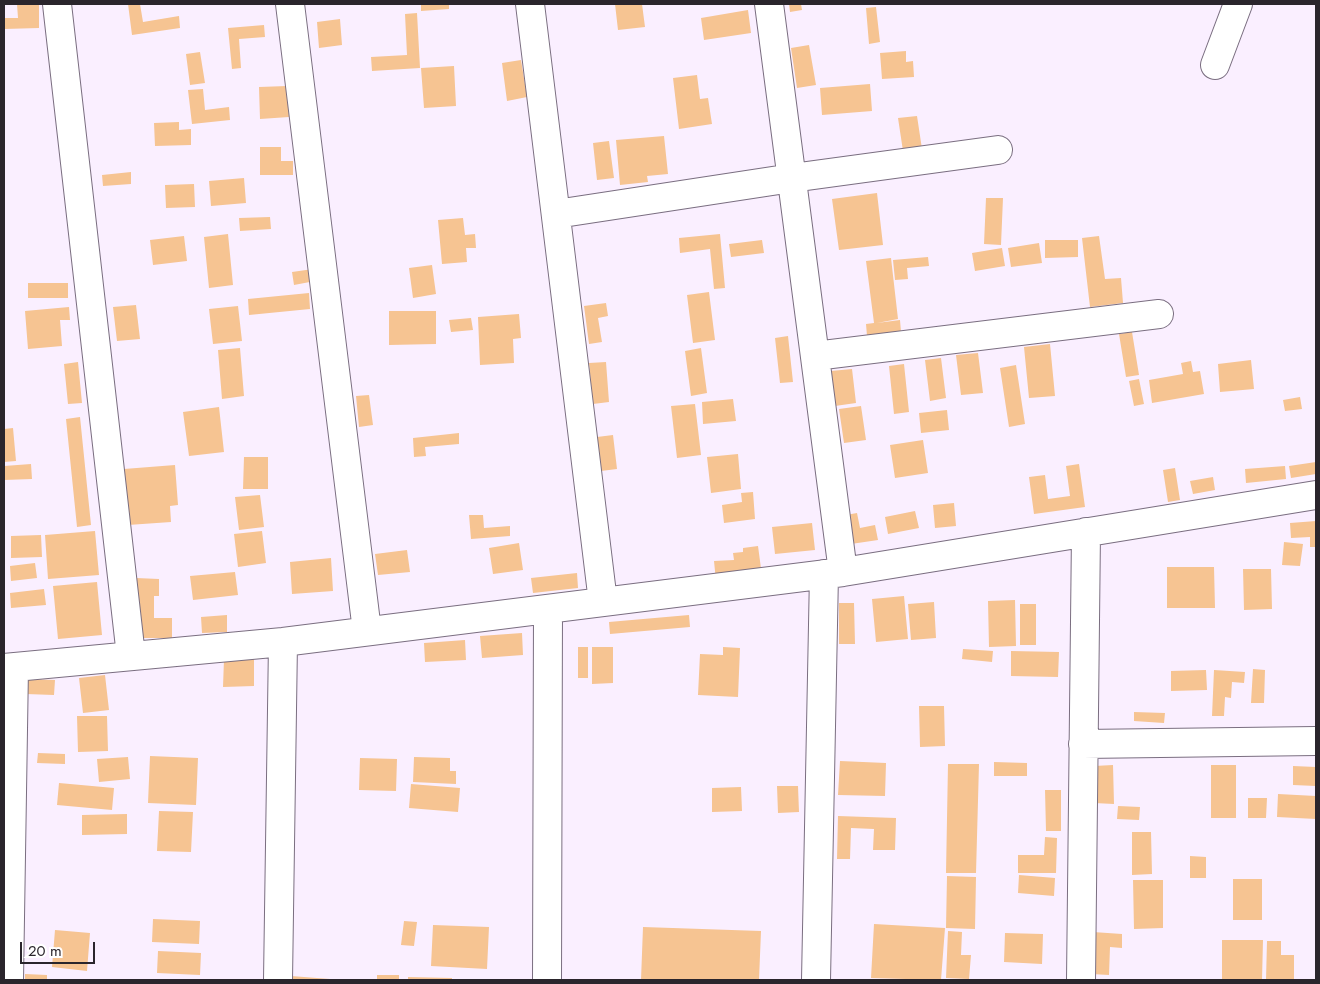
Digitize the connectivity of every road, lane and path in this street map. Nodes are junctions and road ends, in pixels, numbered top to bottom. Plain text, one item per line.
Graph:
1 (56, 4) edge
2 (290, 4) edge
3 (530, 4) edge
4 (769, 4) edge
5 (1238, 4) edge
6 (1215, 65) dead end
7 (998, 150) dead end
8 (792, 178) junction
9 (556, 214) junction
10 (1159, 314) dead end
11 (815, 356) junction
12 (1316, 495) edge
13 (1086, 532) junction
14 (833, 573) junction
15 (603, 602) junction
16 (548, 609) junction
17 (367, 631) junction
18 (283, 642) junction
19 (131, 656) junction
20 (9, 668) edge
21 (1316, 741) edge
22 (1083, 744) junction
23 (9, 980) edge
24 (278, 980) edge
25 (547, 980) edge
26 (816, 980) edge
27 (1081, 980) edge

1 - 19 street
2 - 17 street
3 - 9 street
4 - 8 street
5 - 6 street
7 - 8 street
8 - 9 street
8 - 11 street
9 - 15 street
10 - 11 street
11 - 14 street
12 - 13 street
13 - 14 street
13 - 22 street
14 - 15 street
14 - 26 street
15 - 16 street
16 - 17 street
16 - 25 street
17 - 18 street
18 - 19 street
18 - 24 street
19 - 20 street
20 - 23 street
21 - 22 street
22 - 27 street

